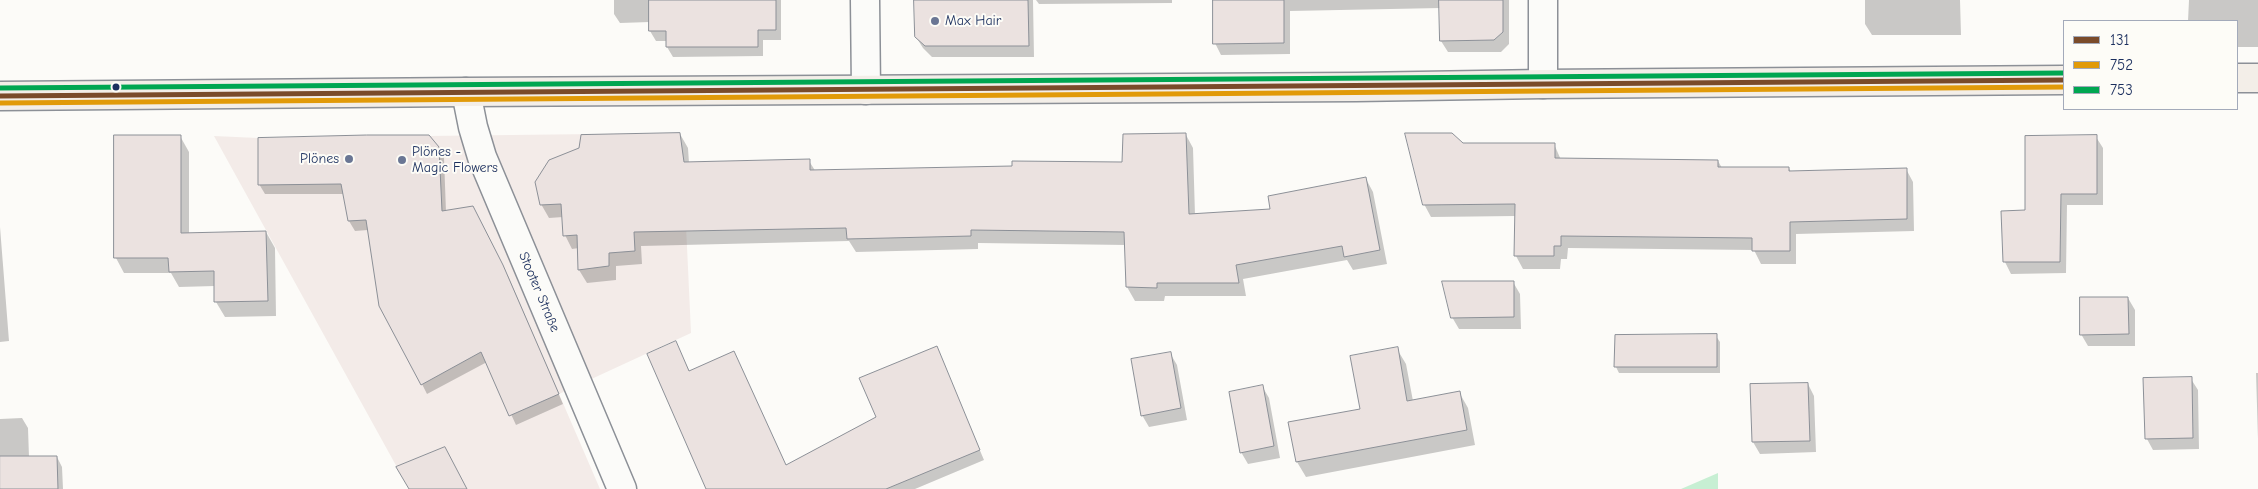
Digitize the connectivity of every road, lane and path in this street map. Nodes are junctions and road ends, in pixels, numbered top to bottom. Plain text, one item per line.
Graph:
1 (865, 0) edge
2 (1543, 0) edge
3 (2238, 78) edge
4 (2258, 78) edge
5 (2063, 80) edge
6 (1543, 84) junction
7 (866, 90) junction
8 (466, 92) junction
9 (0, 96) edge
10 (622, 489) edge

1 - 7 street
2 - 6 street
3 - 4 main road
5 - 6 main road
6 - 7 main road
7 - 8 main road
8 - 9 main road
8 - 10 street, Stooter Straße

